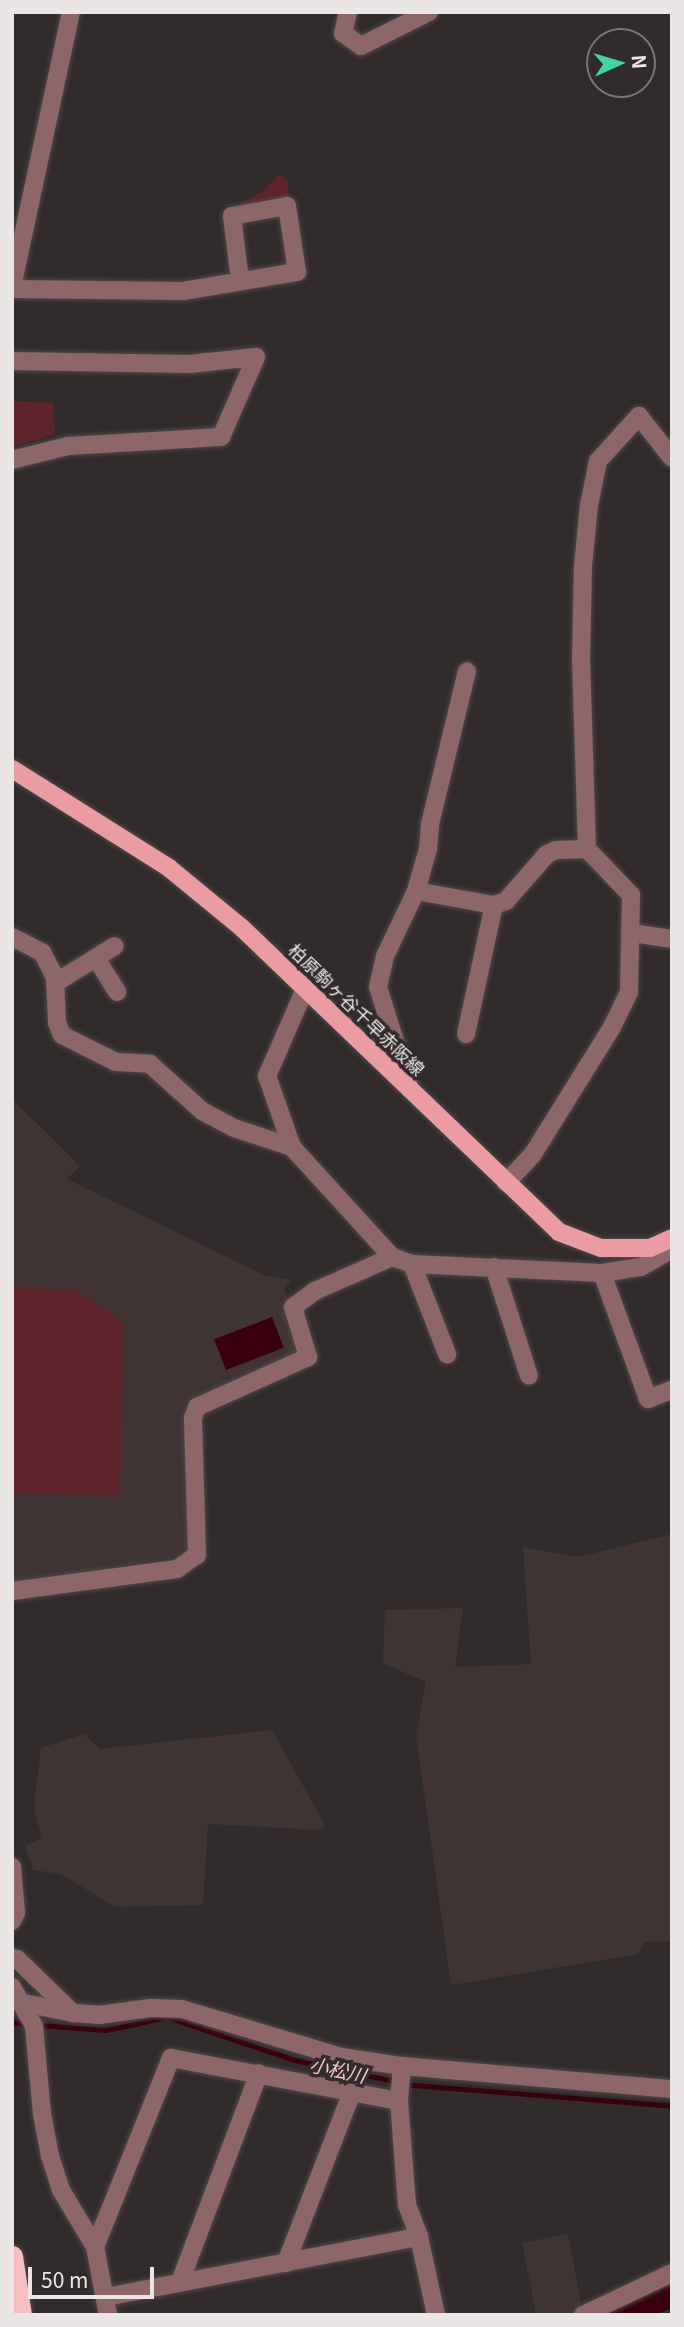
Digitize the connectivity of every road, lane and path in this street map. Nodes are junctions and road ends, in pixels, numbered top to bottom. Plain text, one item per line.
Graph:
1 (71, 12) edge
2 (348, 12) edge
3 (429, 12) edge
4 (240, 280) junction
5 (12, 288) edge
6 (12, 361) edge
7 (672, 458) edge
8 (12, 460) edge
9 (467, 671) dead end
10 (12, 769) edge
11 (587, 849) junction
12 (416, 891) junction
13 (494, 905) junction
14 (631, 933) junction
15 (12, 937) edge
16 (672, 939) edge
17 (115, 946) dead end
18 (96, 957) junction
19 (55, 983) junction
20 (305, 989) junction
21 (117, 992) dead end
22 (466, 1034) dead end
23 (410, 1089) junction
24 (292, 1147) junction
25 (506, 1183) junction
26 (672, 1238) edge
27 (672, 1249) edge
28 (392, 1257) junction
29 (412, 1264) junction
30 (494, 1267) junction
31 (602, 1273) junction
32 (447, 1354) dead end
33 (529, 1376) dead end
34 (672, 1390) edge
35 (12, 1591) edge
36 (12, 1867) edge
37 (12, 1921) edge
38 (14, 1955) edge
39 (15, 1997) edge
40 (73, 2013) junction
41 (402, 2066) junction
42 (259, 2073) junction
43 (672, 2089) edge
44 (352, 2092) junction
45 (399, 2101) junction
46 (419, 2237) junction
47 (95, 2247) junction
48 (12, 2256) edge
49 (286, 2263) junction
50 (672, 2273) edge
51 (180, 2282) junction
52 (106, 2297) junction
53 (21, 2315) edge
54 (108, 2315) edge
55 (436, 2315) edge
56 (583, 2315) edge

1 - 5 street
2 - 3 street
4 - 4 street
4 - 5 street
6 - 8 street
7 - 11 street
9 - 12 street
10 - 20 main road, 柏原駒ヶ谷千早赤阪線
11 - 13 street
11 - 14 street
12 - 13 street
12 - 23 street
13 - 22 street
14 - 16 street
14 - 25 street
15 - 19 street
17 - 18 street
18 - 19 street
18 - 21 street
19 - 24 street
20 - 23 main road, 柏原駒ヶ谷千早赤阪線
20 - 24 street
23 - 25 main road, 柏原駒ヶ谷千早赤阪線
24 - 28 street
25 - 26 main road, 柏原駒ヶ谷千早赤阪線
27 - 31 street
28 - 29 street
28 - 35 street
29 - 30 street
29 - 32 street
30 - 31 street
30 - 33 street
31 - 34 street
36 - 37 street
38 - 40 street
39 - 40 street
39 - 47 street
40 - 41 street
41 - 43 street
41 - 45 street
42 - 44 street
42 - 47 street
42 - 51 street
44 - 45 street
44 - 49 street
45 - 46 street
46 - 49 street
46 - 55 street
47 - 52 street
48 - 53 highway
49 - 51 street
50 - 56 street
51 - 52 street
52 - 54 street

